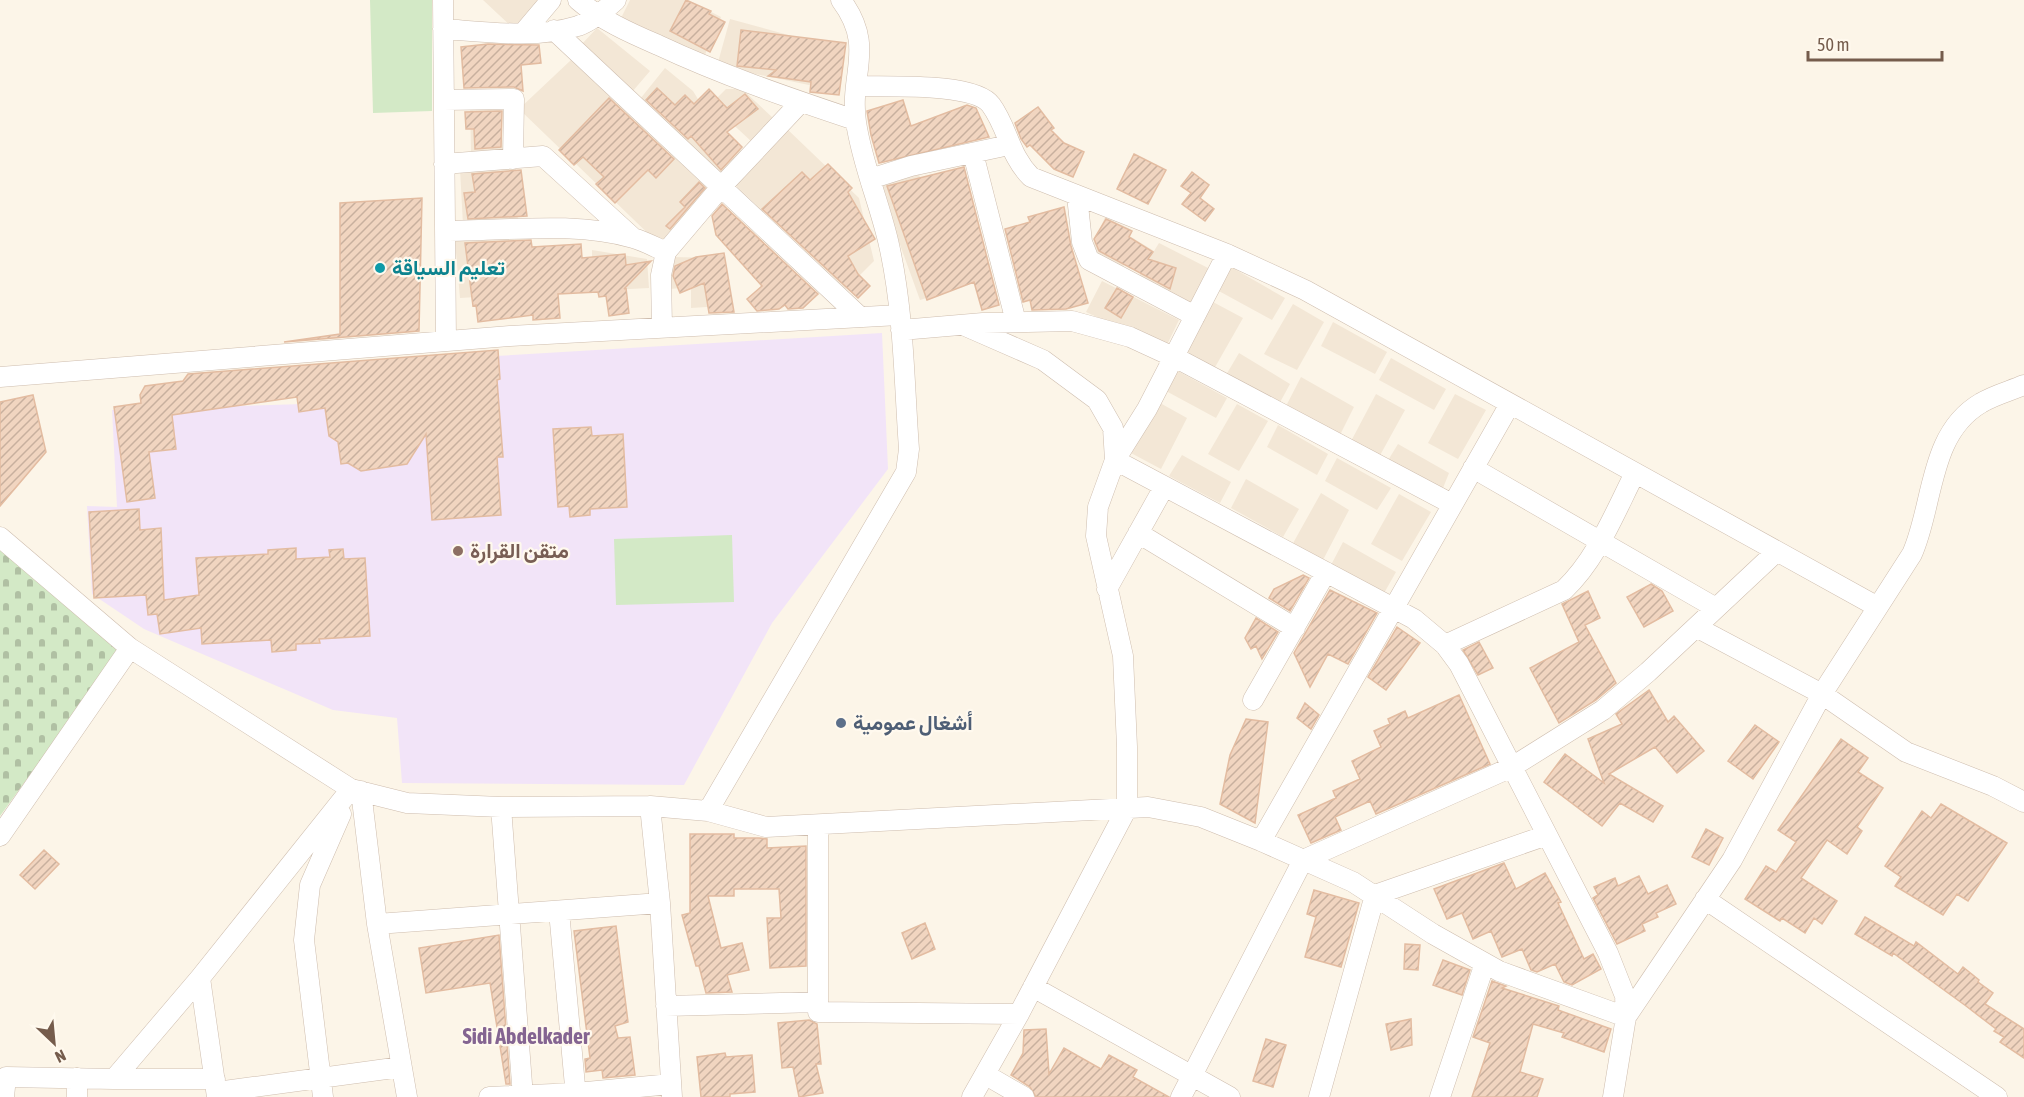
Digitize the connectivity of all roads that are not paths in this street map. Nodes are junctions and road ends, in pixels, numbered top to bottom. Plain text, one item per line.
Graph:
1 (551, 0) edge
2 (578, 0) edge
3 (616, 0) edge
4 (841, 0) edge
5 (446, 3) edge
6 (598, 15) junction
7 (443, 29) junction
8 (554, 30) junction
9 (524, 32) junction
10 (857, 86) junction
11 (444, 100) junction
12 (801, 102) junction
13 (855, 120) junction
14 (1009, 145) junction
15 (973, 153) junction
16 (513, 159) junction
17 (444, 164) junction
18 (870, 178) junction
19 (721, 187) junction
20 (1077, 196) junction
21 (445, 231) junction
22 (634, 238) junction
23 (666, 252) junction
24 (1227, 254) junction
25 (860, 316) junction
26 (1195, 316) junction
27 (1016, 322) junction
28 (900, 323) junction
29 (963, 325) junction
30 (662, 327) junction
31 (446, 341) junction
32 (1174, 357) junction
33 (0, 377) edge
34 (2024, 385) edge
35 (1510, 404) junction
36 (1115, 460) junction
37 (1473, 468) junction
38 (1635, 473) junction
39 (1164, 487) junction
40 (1452, 504) junction
41 (1138, 533) junction
42 (0, 537) edge
43 (1600, 540) junction
44 (1776, 552) junction
45 (1326, 572) junction
46 (1107, 589) junction
47 (1876, 606) junction
48 (1394, 608) junction
49 (1716, 608) junction
50 (1696, 627) junction
51 (1295, 628) junction
52 (1445, 645) junction
53 (130, 648) junction
54 (1822, 694) junction
55 (1253, 700) dead end
56 (1512, 767) junction
57 (356, 790) junction
58 (2024, 802) edge
59 (650, 806) junction
60 (501, 807) junction
61 (1127, 808) junction
62 (708, 811) junction
63 (818, 826) junction
64 (1547, 835) junction
65 (0, 836) edge
66 (1261, 841) junction
67 (1303, 860) junction
68 (1375, 895) junction
69 (1705, 900) junction
70 (660, 903) junction
71 (559, 911) junction
72 (508, 915) junction
73 (377, 924) junction
74 (1485, 963) junction
75 (200, 978) junction
76 (1033, 987) junction
77 (818, 1002) junction
78 (666, 1006) junction
79 (1019, 1014) junction
80 (1626, 1017) junction
81 (401, 1067) junction
82 (986, 1075) junction
83 (1193, 1076) junction
84 (114, 1079) junction
85 (77, 1088) edge
86 (321, 1088) edge
87 (216, 1089) edge
88 (671, 1091) edge
89 (576, 1095) edge
90 (524, 1096) edge
91 (4, 1097) edge
92 (407, 1097) edge
93 (489, 1097) edge
94 (972, 1097) edge
95 (1024, 1097) edge
96 (1181, 1097) edge
97 (1230, 1097) edge
98 (1319, 1097) edge
99 (1440, 1097) edge
100 (1613, 1097) edge
101 (1997, 1097) edge

1 - 9 street
2 - 6 street
3 - 6 street
4 - 10 street
5 - 7 street
6 - 8 street
6 - 12 street
7 - 9 street
7 - 11 street
8 - 9 street
8 - 19 street
10 - 13 street
10 - 14 street
11 - 16 street
11 - 17 street
12 - 13 street
12 - 19 street
13 - 18 street
14 - 15 street
14 - 20 street
15 - 18 street
15 - 27 street
16 - 17 street
16 - 22 street
17 - 21 street
18 - 28 street
19 - 23 street
19 - 25 street
20 - 24 street
20 - 26 street
21 - 22 street
21 - 31 street
22 - 23 street
23 - 30 street
24 - 26 street
24 - 35 street
25 - 28 street
25 - 30 street
26 - 32 street
27 - 29 street
27 - 32 street
28 - 29 street
28 - 62 street
29 - 36 street
30 - 31 street
31 - 33 street
32 - 36 street
32 - 40 street
34 - 47 street
35 - 37 street
35 - 38 street
36 - 39 street
36 - 46 street
37 - 40 street
37 - 43 street
38 - 43 street
38 - 44 street
39 - 41 street
39 - 45 street
40 - 48 street
41 - 46 street
41 - 51 street
42 - 53 street
43 - 49 street
43 - 52 street
44 - 47 street
44 - 49 street
45 - 48 street
45 - 51 street
46 - 61 street
47 - 54 street
48 - 52 street
48 - 66 street
49 - 50 street
50 - 54 street
50 - 56 street
51 - 55 street
52 - 56 street
53 - 57 street
53 - 65 street
54 - 58 street
54 - 69 street
56 - 64 street
56 - 67 street
57 - 60 street
57 - 73 street
57 - 75 street
57 - 86 street
59 - 60 street
59 - 62 street
59 - 70 street
60 - 72 street
61 - 63 street
61 - 66 street
61 - 76 street
62 - 63 street
63 - 77 street
64 - 68 street
64 - 80 street
66 - 67 street
67 - 68 street
67 - 83 street
68 - 74 street
68 - 98 street
69 - 80 street
69 - 101 street
70 - 71 street
70 - 78 street
71 - 72 street
71 - 89 street
72 - 73 street
72 - 90 street
73 - 81 street
74 - 80 street
74 - 99 street
75 - 84 street
75 - 87 street
76 - 79 street
76 - 83 street
77 - 78 street
77 - 79 street
78 - 88 street
79 - 82 street
80 - 100 street
81 - 86 street
81 - 92 street
82 - 94 street
82 - 95 street
83 - 96 street
83 - 97 street
84 - 85 street
84 - 87 street
85 - 91 street
86 - 87 street
88 - 89 street
89 - 90 street
90 - 93 street

